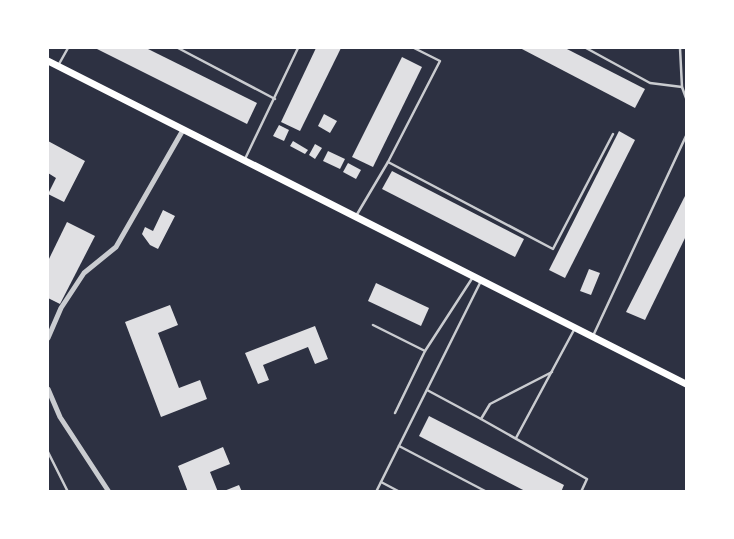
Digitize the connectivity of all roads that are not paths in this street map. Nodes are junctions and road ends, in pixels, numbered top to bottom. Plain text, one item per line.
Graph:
1 (68, 48) edge
2 (178, 48) edge
3 (298, 48) edge
4 (414, 48) edge
5 (586, 48) edge
6 (680, 48) edge
7 (48, 61) edge
8 (58, 66) junction
9 (682, 87) junction
10 (686, 98) edge
11 (275, 99) junction
12 (183, 130) junction
13 (613, 134) dead end
14 (686, 136) edge
15 (244, 160) junction
16 (388, 162) junction
17 (356, 216) junction
18 (474, 276) junction
19 (482, 280) junction
20 (373, 325) dead end
21 (576, 327) junction
22 (593, 336) junction
23 (48, 338) edge
24 (425, 350) junction
25 (552, 372) junction
26 (686, 384) edge
27 (48, 390) edge
28 (427, 390) junction
29 (395, 413) dead end
30 (481, 419) junction
31 (516, 439) junction
32 (399, 446) junction
33 (48, 452) edge
34 (381, 482) junction
35 (68, 492) edge
36 (109, 492) edge
37 (376, 492) edge
38 (400, 492) edge
39 (487, 492) edge
40 (581, 492) edge

1 - 8 lane
2 - 11 lane
3 - 11 lane
4 - 16 lane
5 - 9 lane
6 - 9 lane
7 - 8 main road
8 - 12 main road
9 - 10 lane
11 - 15 lane
12 - 15 main road
12 - 23 street
13 - 16 lane
14 - 22 lane
15 - 17 main road
16 - 17 lane
17 - 18 main road
18 - 19 main road
18 - 24 lane
19 - 21 main road
19 - 28 lane
20 - 24 lane
21 - 22 main road
21 - 25 lane
22 - 26 main road
24 - 29 lane
25 - 30 lane
25 - 31 lane
27 - 36 street
28 - 30 lane
28 - 32 lane
30 - 31 lane
31 - 40 lane
32 - 34 lane
32 - 39 lane
33 - 35 lane
34 - 37 lane
34 - 38 lane

